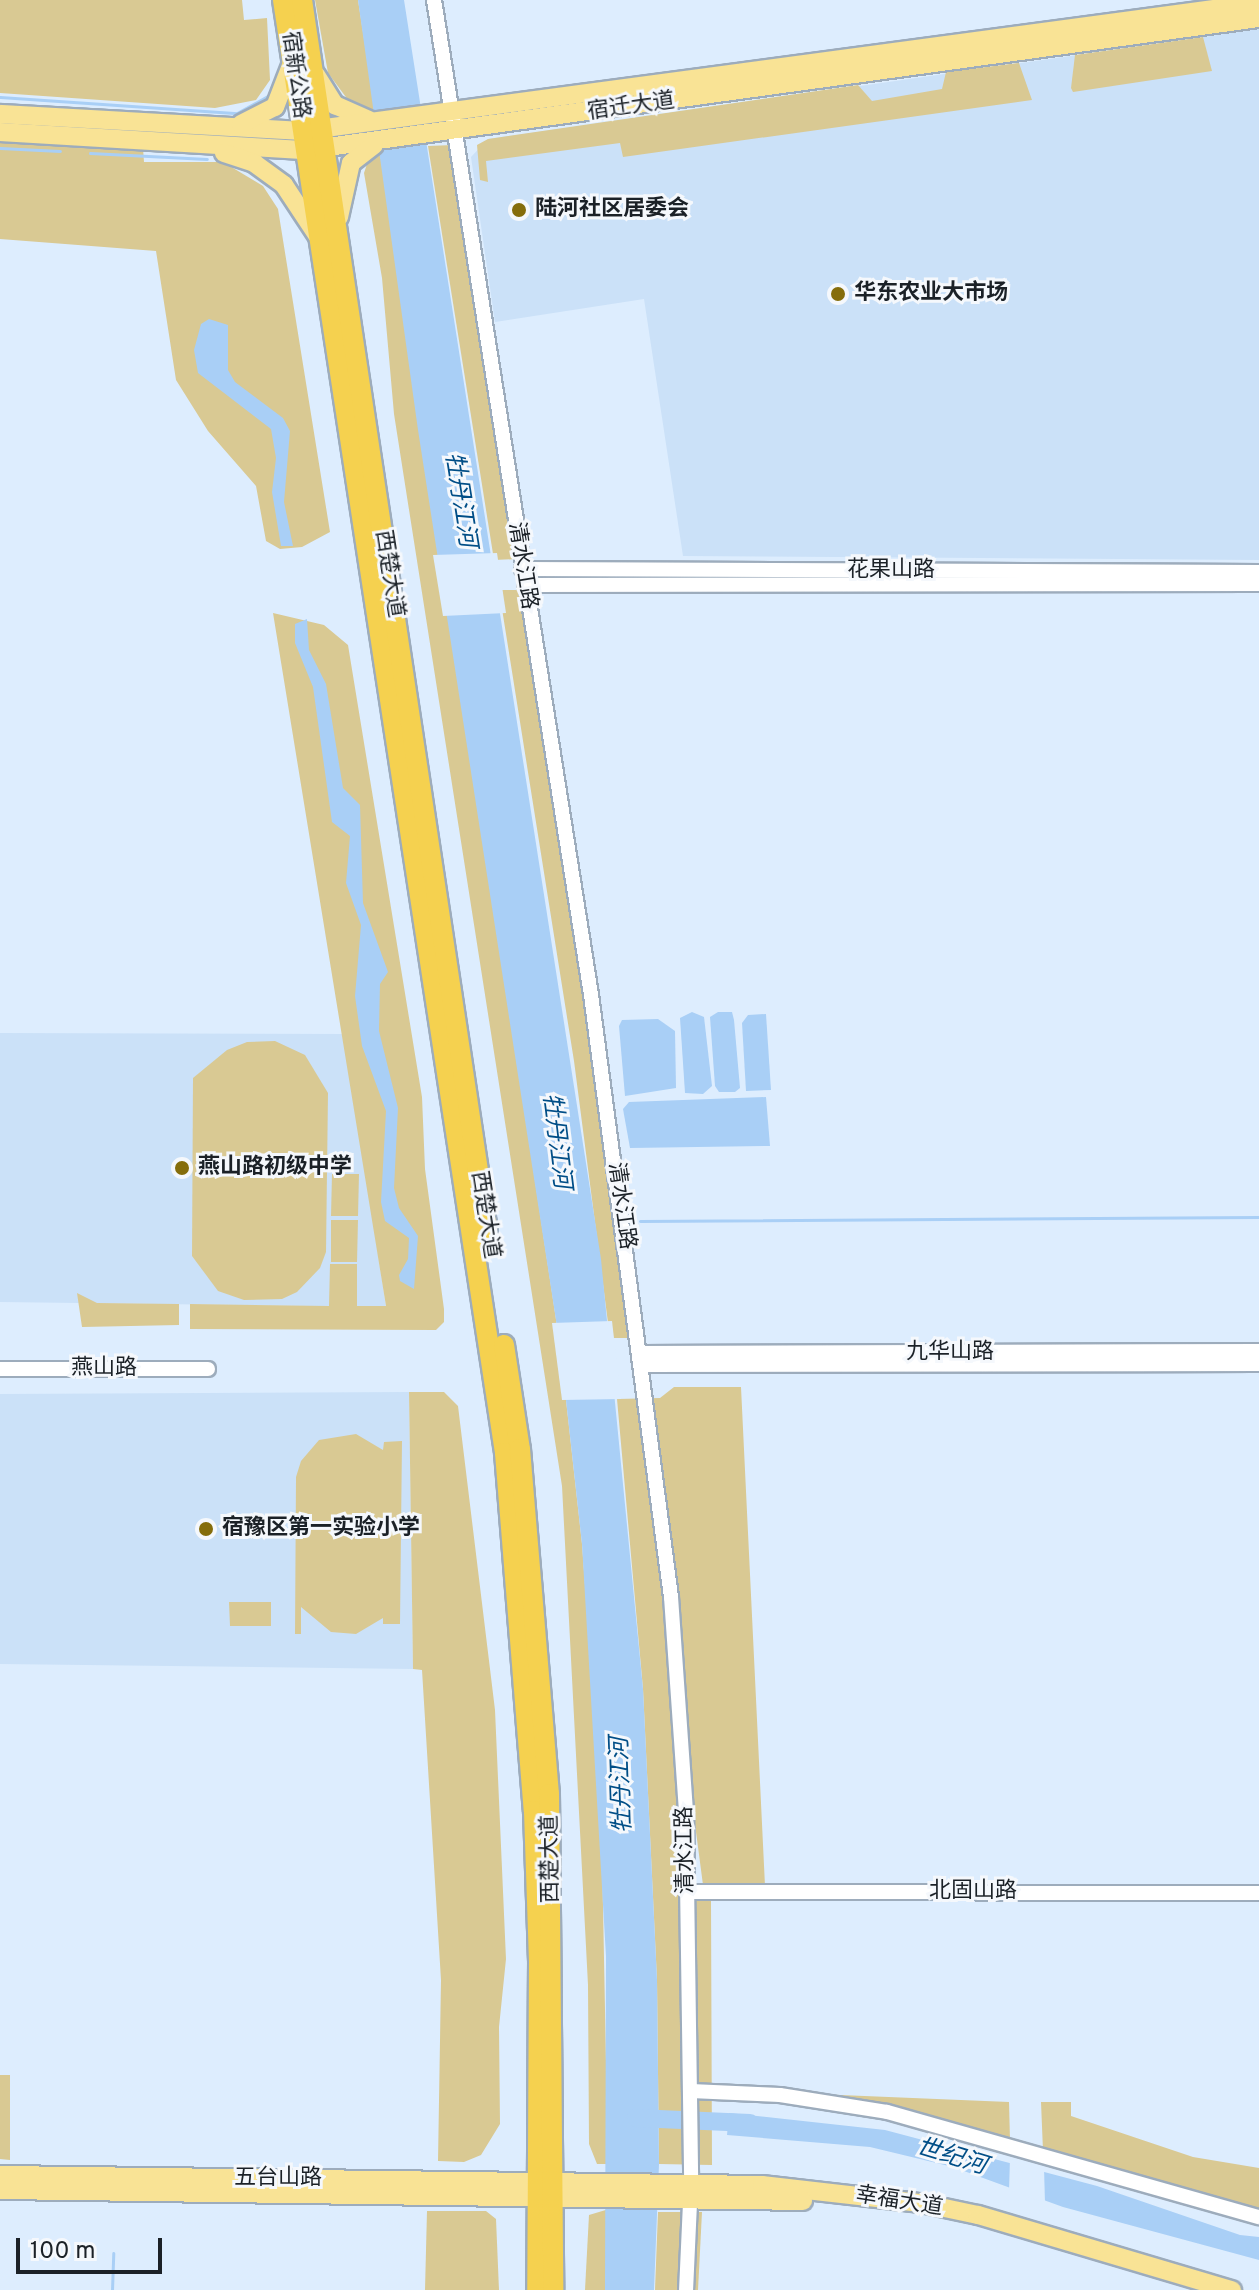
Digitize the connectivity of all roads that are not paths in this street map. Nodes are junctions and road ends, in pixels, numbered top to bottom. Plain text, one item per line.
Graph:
1 (283, 0) edge
2 (302, 0) edge
3 (434, 0) edge
4 (1259, 3) edge
5 (1220, 4) edge
6 (1259, 18) edge
7 (302, 61) junction
8 (0, 114) edge
9 (395, 122) junction
10 (450, 123) junction
11 (228, 127) junction
12 (0, 132) edge
13 (360, 135) junction
14 (314, 140) junction
15 (383, 141) junction
16 (166, 142) junction
17 (329, 238) junction
18 (522, 569) junction
19 (1259, 572) edge
20 (1259, 584) edge
21 (525, 585) junction
22 (1259, 1351) edge
23 (642, 1359) junction
24 (1259, 1364) edge
25 (0, 1369) edge
26 (208, 1369) dead end
27 (688, 1892) junction
28 (1259, 1893) edge
29 (691, 2095) junction
30 (0, 2175) edge
31 (546, 2187) junction
32 (691, 2188) junction
33 (0, 2190) edge
34 (1259, 2217) edge
35 (537, 2290) edge
36 (553, 2290) edge
37 (686, 2290) edge
38 (1191, 2290) edge
39 (1232, 2290) edge

1 - 7 highway, 宿新公路
2 - 7 highway, 宿新公路
3 - 10 street, 清水江路
4 - 5 main road, 宿迁大道
5 - 10 main road, 宿迁大道
6 - 10 main road, 宿迁大道
7 - 9 main road
7 - 11 main road
7 - 14 highway, 宿新公路
8 - 11 main road, 宿迁大道
9 - 10 main road, 宿迁大道
9 - 13 main road, 宿迁大道
10 - 15 main road, 宿迁大道
10 - 18 street, 清水江路
11 - 14 main road, 宿迁大道
12 - 16 main road, 宿迁大道
13 - 14 main road, 宿迁大道
13 - 15 main road, 宿迁大道
14 - 16 main road, 宿迁大道
14 - 17 highway, 西楚大道
15 - 17 main road
16 - 17 main road
17 - 31 highway, 西楚大道
18 - 19 street, 花果山路
18 - 21 street, 清水江路
20 - 21 street, 花果山路
21 - 23 street, 清水江路
22 - 23 street, 九华山路
23 - 24 street, 九华山路
23 - 27 street, 清水江路
25 - 26 street, 燕山路
27 - 28 street, 北固山路
27 - 29 street, 清水江路
29 - 32 street, 清水江路
29 - 34 street
30 - 31 main road, 五台山路
31 - 32 main road, 幸福大道
31 - 33 main road, 五台山路
31 - 35 highway, 西楚大道
31 - 36 highway, 西楚大道
32 - 37 street, 清水江路
32 - 38 main road, 幸福大道
32 - 39 main road, 幸福大道

